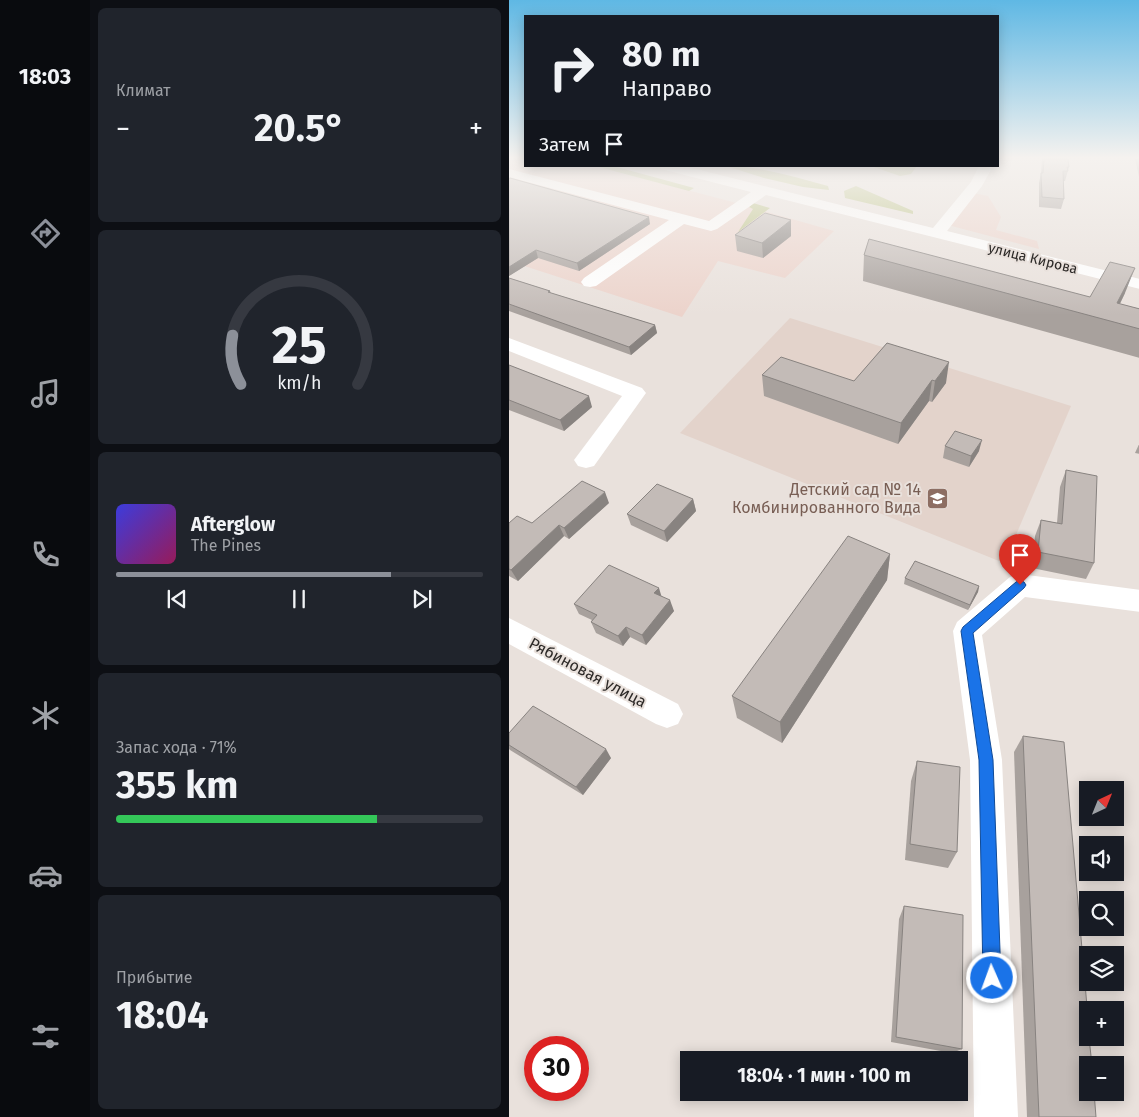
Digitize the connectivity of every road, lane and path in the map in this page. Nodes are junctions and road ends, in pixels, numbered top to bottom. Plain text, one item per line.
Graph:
1 (659, 211) edge
2 (733, 211) edge
3 (843, 211) edge
4 (954, 211) edge
5 (682, 218) junction
6 (936, 234) junction
7 (590, 282) dead end
8 (1139, 284) edge
9 (509, 344) edge
10 (586, 460) dead end
11 (1139, 601) edge
12 (509, 630) edge
13 (667, 714) dead end
14 (996, 1117) edge

1 - 5 street
2 - 5 street
3 - 6 street, улица Кирова
4 - 6 street
5 - 7 street
6 - 8 street, улица Кирова
9 - 10 street
11 - 14 street
12 - 13 street, Рябиновая улица

